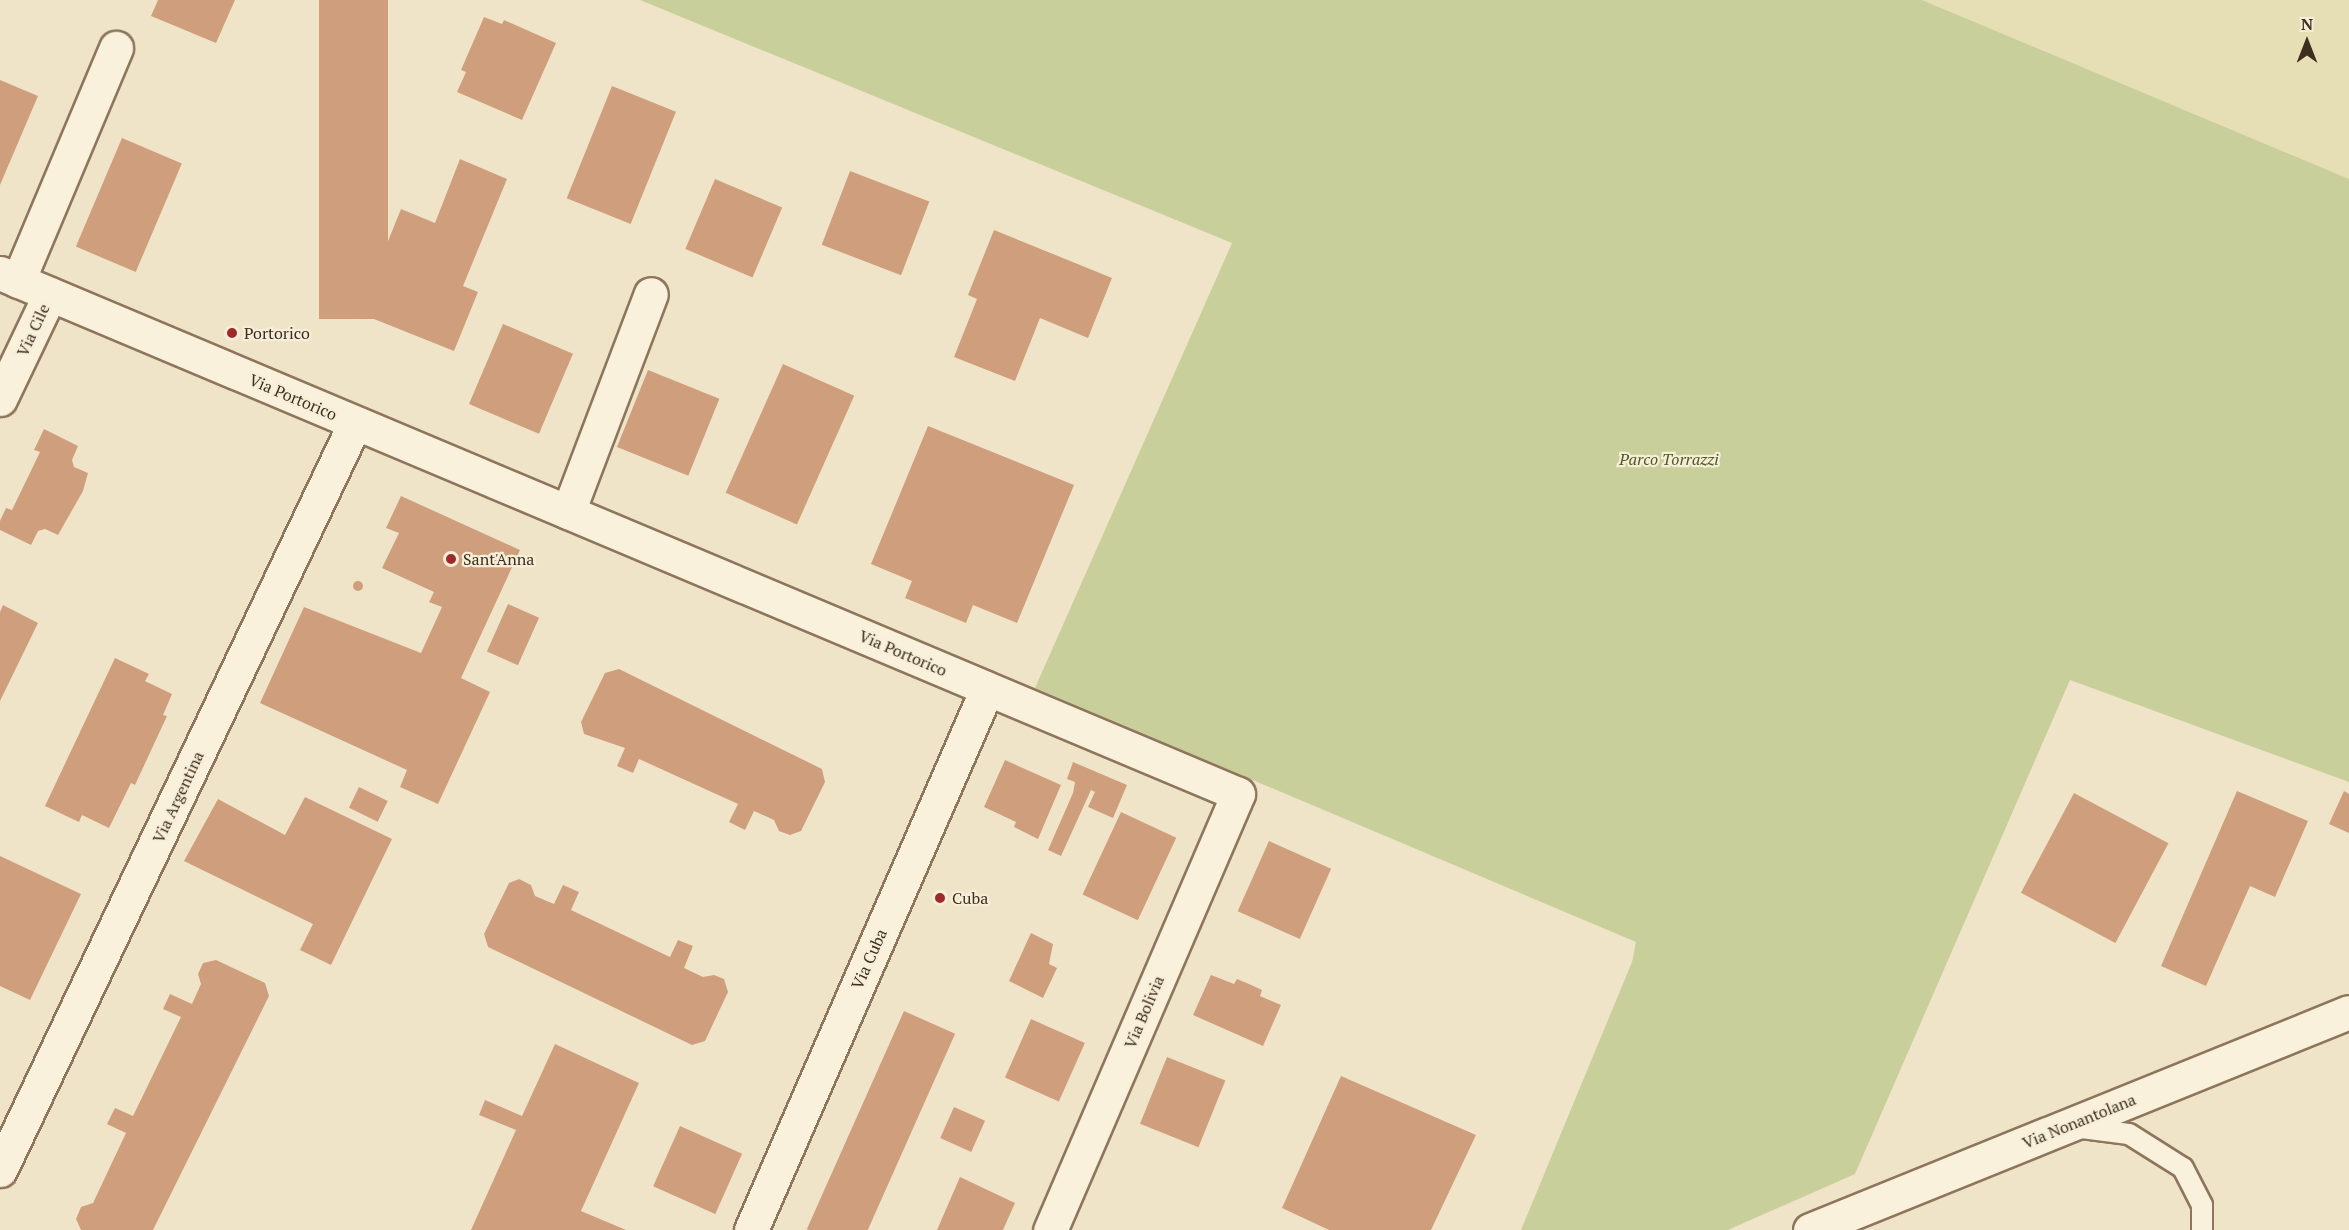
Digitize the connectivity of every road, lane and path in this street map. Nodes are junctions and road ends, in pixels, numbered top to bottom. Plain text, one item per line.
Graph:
1 (116, 48) dead end
2 (9, 277) edge
3 (50, 294) junction
4 (651, 294) dead end
5 (0, 399) edge
6 (356, 423) junction
7 (568, 512) junction
8 (987, 689) junction
9 (1238, 794) joint
10 (2349, 1012) edge
11 (2066, 1126) junction
12 (0, 1170) edge
13 (751, 1230) edge
14 (1050, 1230) edge
15 (1810, 1230) edge
16 (2202, 1230) edge

1 - 2 street, Via Portorico
2 - 3 street, Via Portorico
3 - 5 street, Via Cile
3 - 6 street, Via Portorico
4 - 7 street
6 - 7 street, Via Portorico
6 - 12 street, Via Argentina
7 - 8 street, Via Portorico
8 - 9 street, Via Portorico
8 - 13 street, Via Cuba
9 - 14 street, Via Bolivia
10 - 11 street, Via Nonantolana
11 - 15 street, Via Nonantolana
11 - 16 lane

